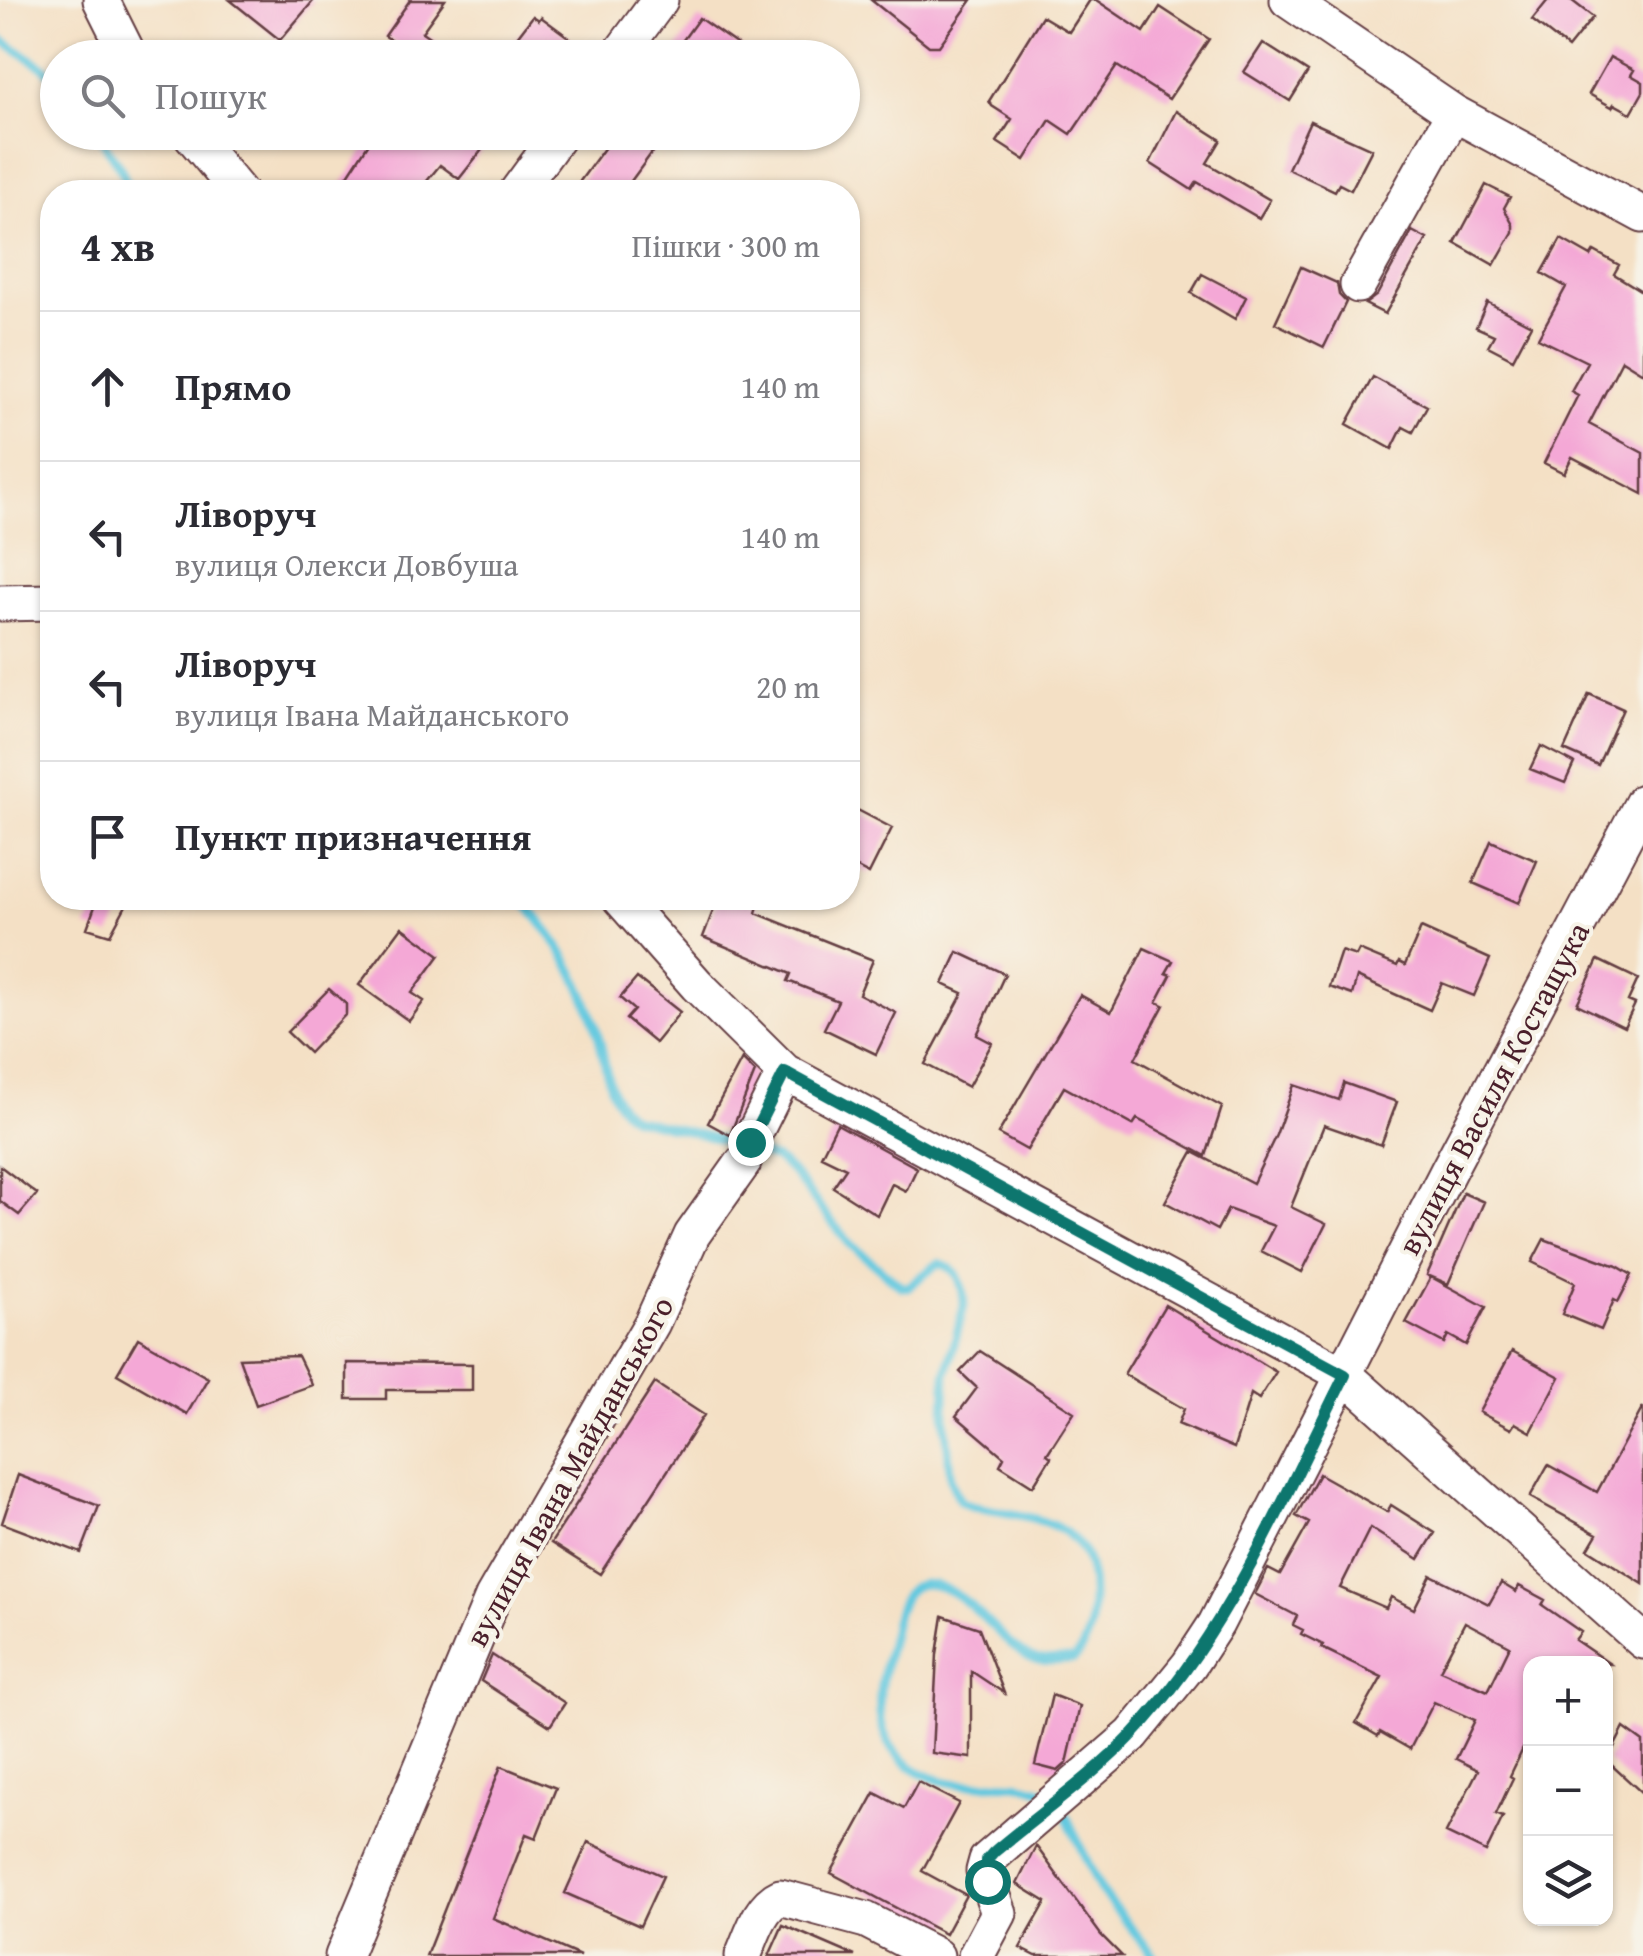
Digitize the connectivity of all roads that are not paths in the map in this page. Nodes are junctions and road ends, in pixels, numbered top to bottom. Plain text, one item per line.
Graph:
1 (102, 0) edge
2 (660, 0) edge
3 (1288, 0) edge
4 (121, 40) edge
5 (630, 40) edge
6 (1454, 113) junction
7 (204, 150) edge
8 (548, 150) edge
9 (229, 180) edge
10 (526, 180) edge
11 (1643, 215) edge
12 (1358, 285) dead end
13 (40, 602) edge
14 (0, 603) edge
15 (1643, 802) edge
16 (631, 910) edge
17 (785, 1072) junction
18 (1345, 1375) junction
19 (1643, 1641) edge
20 (343, 1956) edge
21 (742, 1956) edge
22 (936, 1956) edge
23 (976, 1956) edge

1 - 4 street
2 - 5 street
3 - 6 street
6 - 11 street
6 - 12 street
7 - 9 street
8 - 10 street
13 - 14 street
15 - 18 street, вулиця Василя Костащука
16 - 17 street
17 - 18 street
17 - 20 street, вулиця Івана Майданського
18 - 19 street
18 - 23 street, вулиця Василя Костащука
21 - 22 street

